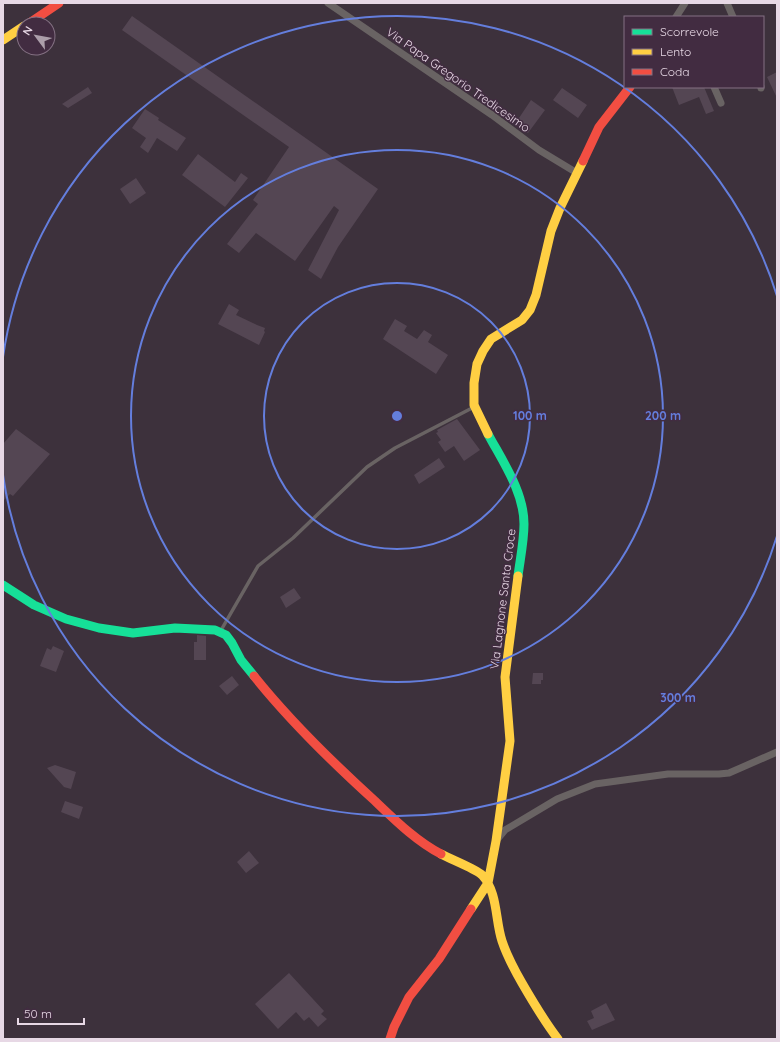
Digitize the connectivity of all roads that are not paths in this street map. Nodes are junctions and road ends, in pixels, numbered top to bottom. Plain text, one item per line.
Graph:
1 (60, 3) edge
2 (328, 3) edge
3 (727, 3) edge
4 (683, 6) edge
5 (40, 16) edge
6 (677, 16) edge
7 (684, 16) edge
8 (733, 16) edge
9 (16, 31) edge
10 (3, 40) edge
11 (629, 88) edge
12 (714, 88) edge
13 (721, 103) dead end
14 (577, 173) junction
15 (475, 407) junction
16 (3, 585) edge
17 (220, 632) junction
18 (777, 752) edge
19 (496, 841) junction
20 (488, 882) junction
21 (390, 1039) edge
22 (558, 1039) edge

1 - 5 street
2 - 14 street, Via Papa Gregorio Tredicesimo
3 - 8 street
4 - 6 street
4 - 7 street
9 - 10 street
11 - 14 street, Via Lagnone Santa Croce
12 - 13 street
14 - 15 street, Via Lagnone Santa Croce
15 - 17 lane
15 - 19 street, Via Lagnone Santa Croce
16 - 17 street
17 - 20 street
18 - 19 street
19 - 20 street, Via Lagnone Santa Croce
20 - 21 street
20 - 22 street

